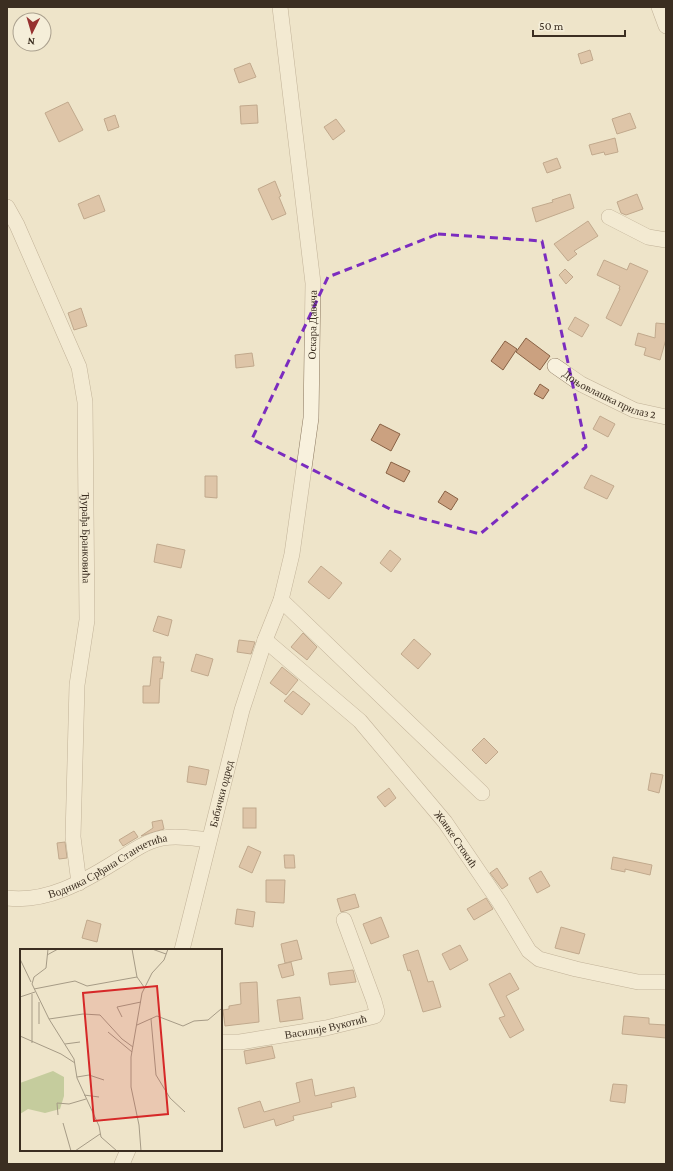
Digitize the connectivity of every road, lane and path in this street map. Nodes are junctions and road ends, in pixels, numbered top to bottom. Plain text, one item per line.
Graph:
1 (280, 7) edge
2 (659, 7) edge
3 (666, 26) edge
4 (7, 207) edge
5 (609, 217) dead end
6 (666, 240) edge
7 (555, 366) dead end
8 (666, 417) edge
9 (281, 600) junction
10 (265, 640) junction
11 (482, 793) dead end
12 (209, 840) junction
13 (79, 883) junction
14 (7, 898) edge
15 (344, 920) dead end
16 (182, 949) edge
17 (666, 982) edge
18 (222, 1042) edge
19 (128, 1151) edge
20 (122, 1164) edge

1 - 9 street, Оскара Давича
2 - 3 street
4 - 13 street, Ђурађа Бранковића
5 - 6 street
7 - 8 street, Доњовлашка прилаз 2
9 - 10 street, Оскара Давича
9 - 11 street
10 - 12 street, Бабички одред
10 - 17 street, Жанке Стокић
12 - 13 street, Водника Срђана Станчетића
12 - 16 street, Бабички одред
13 - 14 street, Водника Срђана Станчетића
15 - 18 street, Василије Вукотић
19 - 20 street

